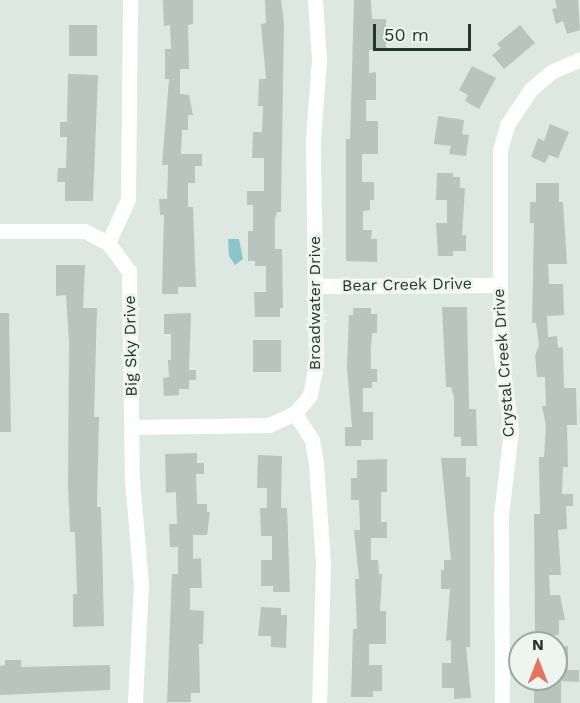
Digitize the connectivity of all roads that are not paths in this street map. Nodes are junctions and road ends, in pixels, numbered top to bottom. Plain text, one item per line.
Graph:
1 (130, 0) edge
2 (315, 0) edge
3 (580, 59) edge
4 (0, 231) edge
5 (108, 243) junction
6 (499, 285) junction
7 (316, 286) junction
8 (295, 413) junction
9 (132, 427) junction
10 (135, 703) edge
11 (319, 703) edge
12 (502, 703) edge

1 - 5 street
2 - 7 street, Broadwater Drive
3 - 6 street, Crystal Creek Drive
4 - 5 street
5 - 9 street, Big Sky Drive
6 - 7 street, Bear Creek Drive
6 - 12 street, Crystal Creek Drive
7 - 8 street, Broadwater Drive
8 - 9 street
8 - 11 street
9 - 10 street, Big Sky Drive

